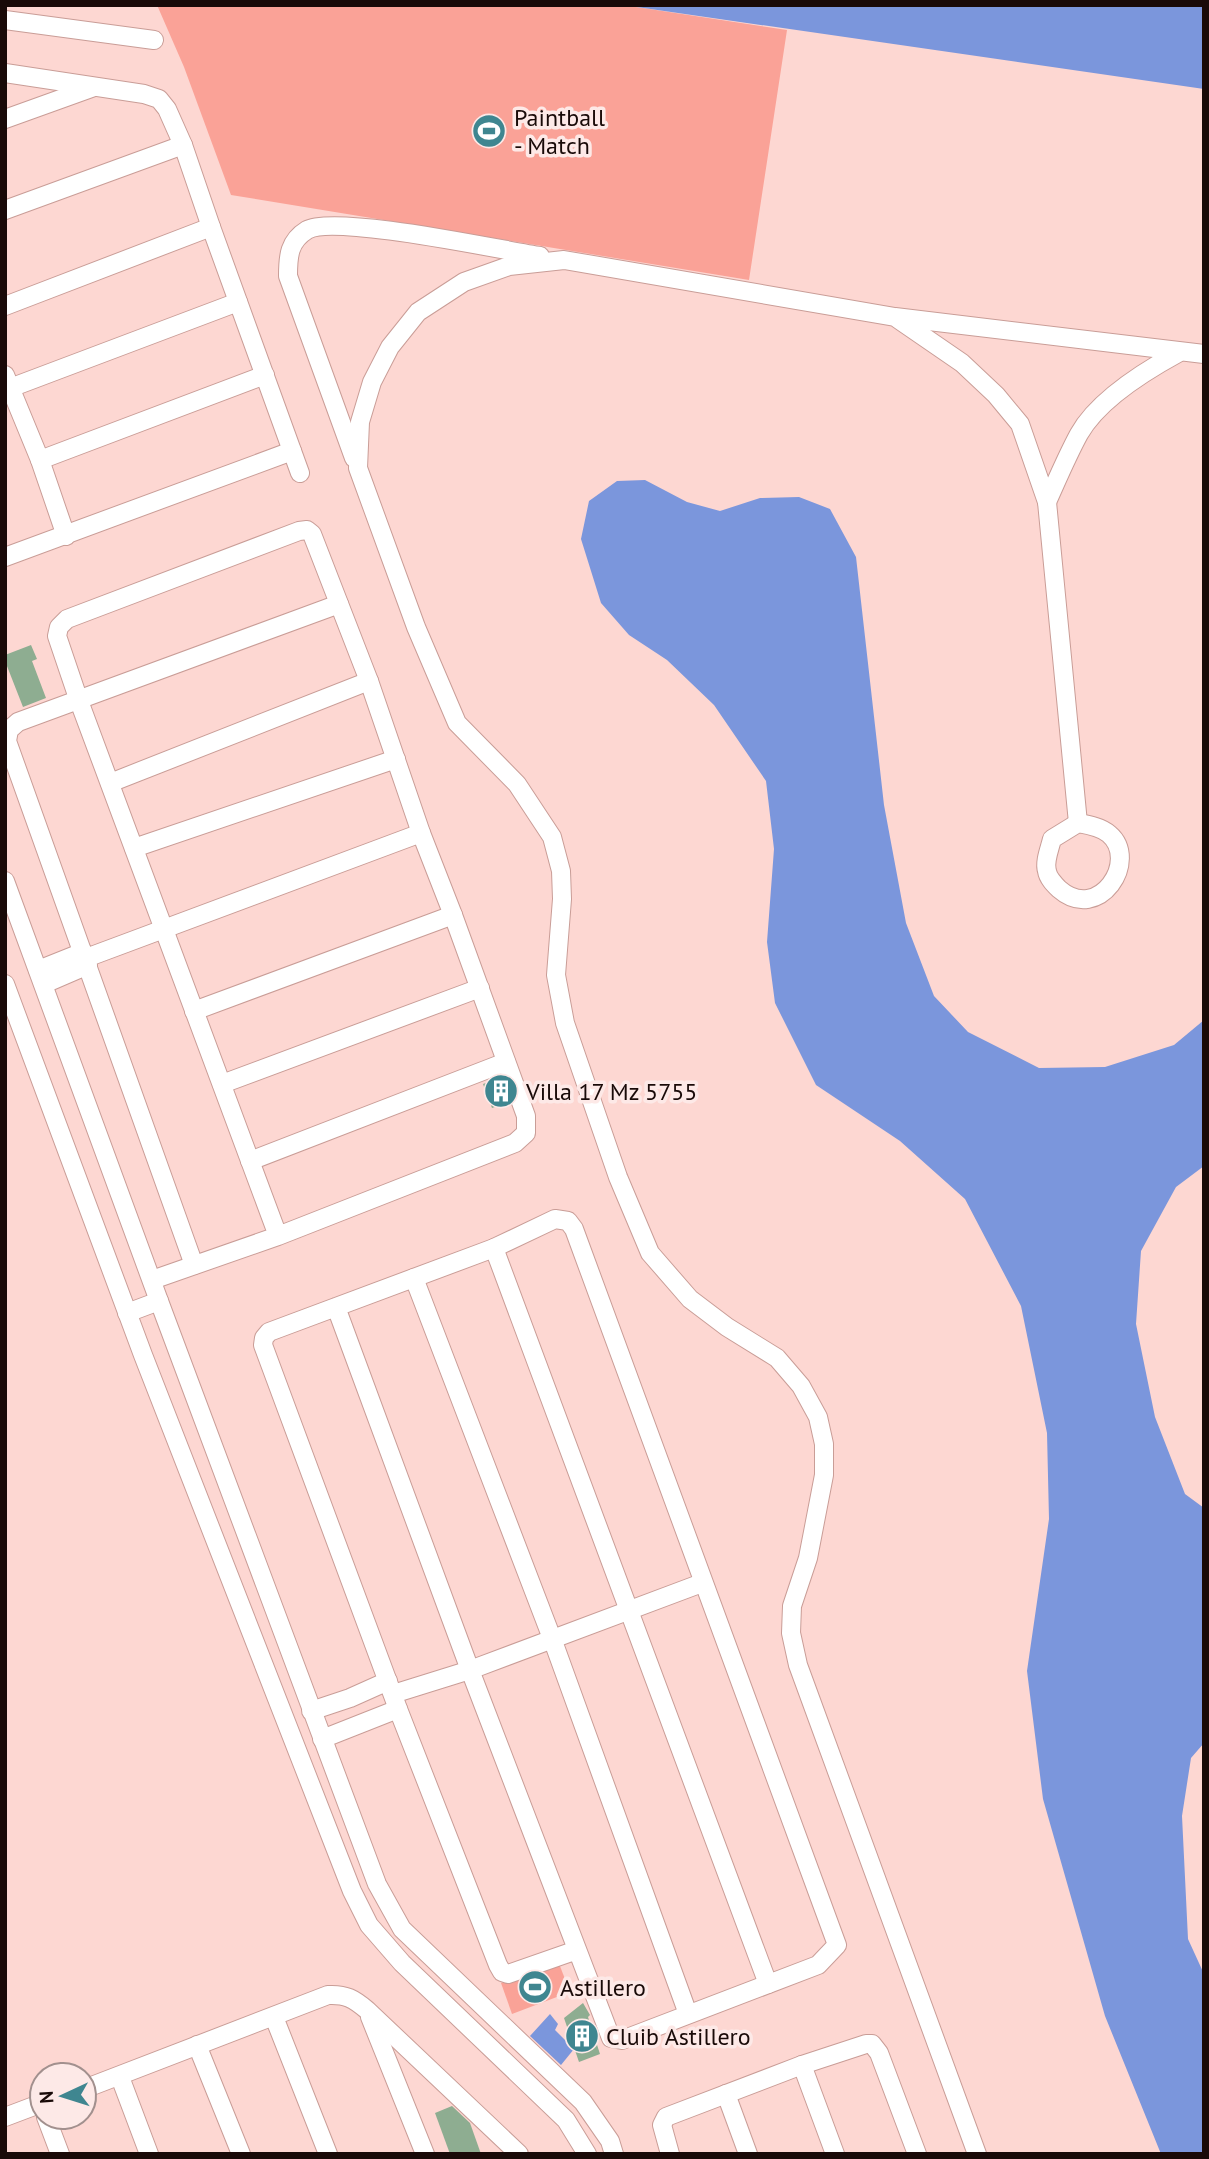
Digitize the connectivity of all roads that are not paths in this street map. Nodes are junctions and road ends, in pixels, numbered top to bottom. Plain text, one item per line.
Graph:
1 (5, 20) edge
2 (154, 40) dead end
3 (5, 73) edge
4 (95, 86) junction
5 (5, 120) edge
6 (183, 145) junction
7 (5, 210) edge
8 (211, 227) junction
9 (564, 260) junction
10 (238, 302) junction
11 (5, 306) edge
12 (895, 317) junction
13 (1178, 353) junction
14 (1204, 354) edge
15 (265, 375) junction
16 (8, 381) edge
17 (292, 452) junction
18 (40, 460) junction
19 (358, 468) junction
20 (300, 473) dead end
21 (1047, 502) junction
22 (66, 536) junction
23 (5, 557) edge
24 (339, 604) junction
25 (369, 681) junction
26 (79, 701) junction
27 (396, 759) junction
28 (110, 783) junction
29 (1079, 822) junction
30 (421, 833) junction
31 (134, 848) junction
32 (5, 881) edge
33 (453, 915) junction
34 (164, 930) junction
35 (86, 959) junction
36 (41, 977) junction
37 (5, 984) edge
38 (480, 988) junction
39 (194, 1011) junction
40 (506, 1062) junction
41 (222, 1084) junction
42 (250, 1161) junction
43 (278, 1236) junction
44 (494, 1248) junction
45 (194, 1265) junction
46 (414, 1278) junction
47 (152, 1280) junction
48 (159, 1301) junction
49 (335, 1307) junction
50 (127, 1313) junction
51 (702, 1583) junction
52 (629, 1609) junction
53 (553, 1641) junction
54 (470, 1670) junction
55 (393, 1694) junction
56 (311, 1711) junction
57 (322, 1739) junction
58 (393, 1912) junction
59 (369, 1925) junction
60 (577, 1950) junction
61 (768, 1984) junction
62 (367, 2010) junction
63 (688, 2014) junction
64 (274, 2017) junction
65 (197, 2045) junction
66 (802, 2065) junction
67 (120, 2077) junction
68 (98, 2084) edge
69 (726, 2094) junction
70 (583, 2102) junction
71 (28, 2111) edge
72 (5, 2117) edge
73 (566, 2120) junction
74 (51, 2131) edge
75 (60, 2154) edge
76 (149, 2154) edge
77 (241, 2154) edge
78 (328, 2154) edge
79 (425, 2154) edge
80 (519, 2154) edge
81 (587, 2154) edge
82 (614, 2154) edge
83 (670, 2154) edge
84 (748, 2154) edge
85 (835, 2154) edge
86 (917, 2154) edge
87 (977, 2154) edge

1 - 2 street
3 - 4 street
4 - 5 street
4 - 6 street
6 - 7 street
6 - 8 street
8 - 10 street
8 - 11 street
9 - 12 street
9 - 19 street
9 - 19 street
10 - 15 street
10 - 16 street
12 - 13 street
12 - 21 street
13 - 14 street
13 - 21 street
15 - 17 street
15 - 18 street
16 - 18 street
17 - 20 street
17 - 22 street
18 - 22 street
19 - 87 street
21 - 29 street
22 - 23 street
24 - 25 street
24 - 26 street
24 - 26 street
25 - 27 street
25 - 28 street
26 - 28 street
26 - 35 street
27 - 30 street
27 - 31 street
28 - 31 street
29 - 29 street
30 - 33 street
30 - 34 street
31 - 34 street
32 - 36 street
33 - 38 street
33 - 39 street
34 - 35 street
34 - 39 street
35 - 36 street
35 - 45 street
36 - 47 street
37 - 50 street
38 - 40 street
38 - 41 street
39 - 41 street
40 - 42 street
40 - 43 street
41 - 42 street
42 - 43 street
43 - 45 street
44 - 46 street
44 - 51 street
44 - 52 street
45 - 47 street
46 - 49 street
46 - 53 street
47 - 48 street
48 - 50 street
48 - 56 street
49 - 54 street
49 - 55 street
50 - 59 street
51 - 52 street
51 - 61 street
52 - 53 street
52 - 61 street
53 - 54 street
53 - 63 street
54 - 55 street
54 - 60 street
55 - 56 street
55 - 57 street
55 - 60 street
56 - 57 street
57 - 58 street
58 - 59 street
58 - 70 street
59 - 73 street
60 - 63 street
61 - 63 street
62 - 64 street
62 - 79 street
62 - 80 street
64 - 65 street
64 - 78 street
65 - 67 street
65 - 77 street
66 - 69 street
66 - 85 street
66 - 86 street
67 - 68 street
67 - 76 street
69 - 83 street
69 - 84 street
70 - 73 street
70 - 82 street
71 - 72 street
73 - 81 street
74 - 75 street

